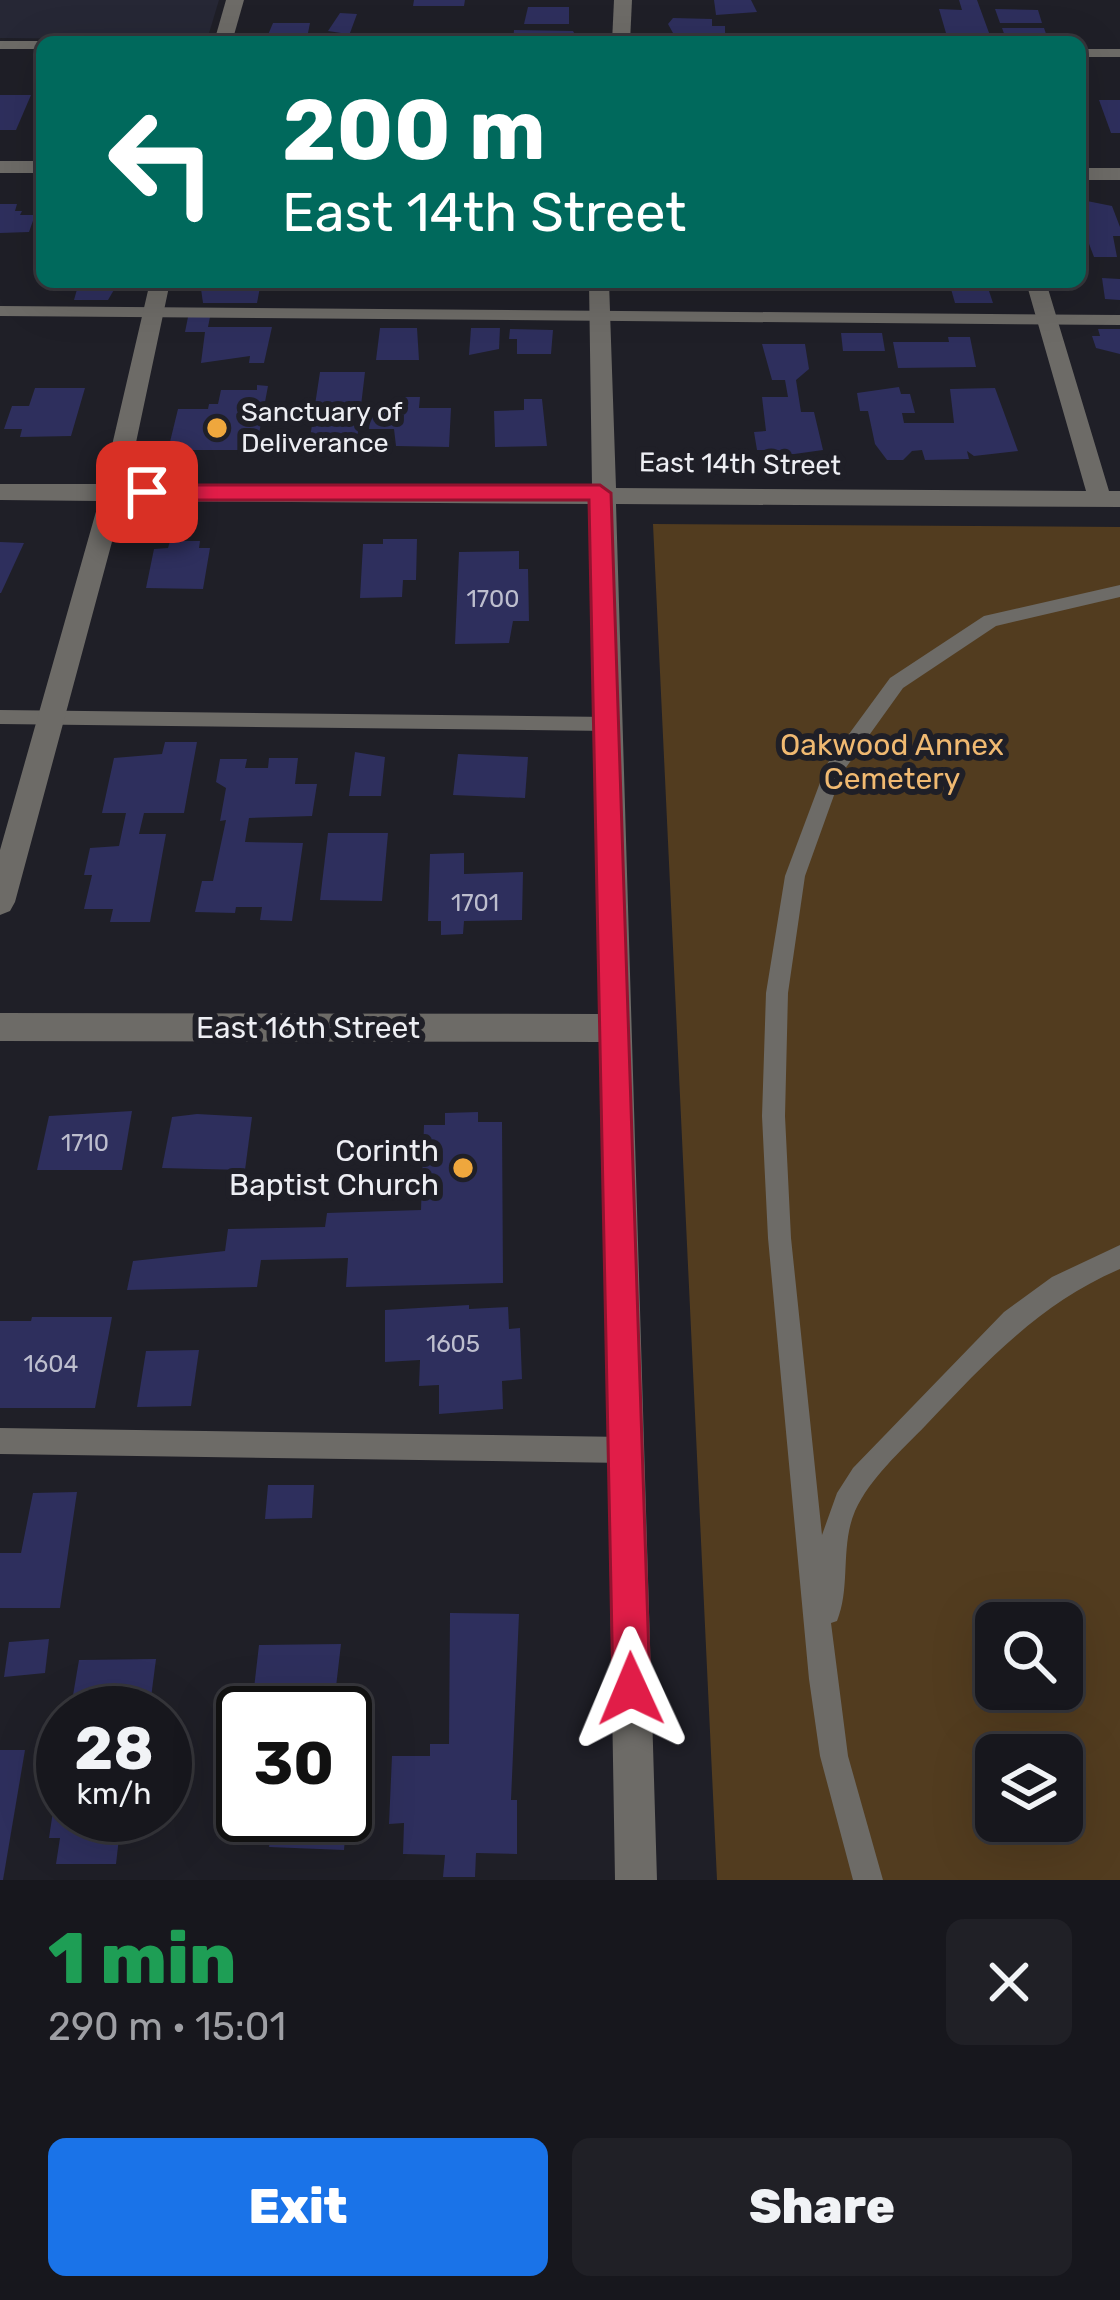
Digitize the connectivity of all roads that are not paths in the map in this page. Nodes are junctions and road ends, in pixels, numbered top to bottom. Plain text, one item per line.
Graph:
1 (235, 0) edge
2 (623, 0) edge
3 (225, 36) edge
4 (622, 36) edge
5 (0, 45) edge
6 (36, 45) edge
7 (1086, 52) edge
8 (1120, 53) edge
9 (0, 166) edge
10 (36, 167) edge
11 (1086, 174) edge
12 (1120, 174) edge
13 (158, 288) edge
14 (599, 288) edge
15 (1038, 288) edge
16 (0, 311) edge
17 (152, 312) junction
18 (600, 316) junction
19 (1048, 320) junction
20 (1120, 320) edge
21 (0, 492) edge
22 (113, 492) junction
23 (600, 493) junction
24 (1110, 499) edge
25 (1120, 591) edge
26 (0, 717) edge
27 (55, 717) junction
28 (609, 724) junction
29 (0, 902) edge
30 (0, 1027) edge
31 (616, 1028) junction
32 (1120, 1257) edge
33 (0, 1441) edge
34 (626, 1450) junction
35 (823, 1679) junction
36 (636, 1880) edge
37 (868, 1880) edge

1 - 3 street
2 - 4 street
5 - 6 lane
7 - 8 lane
9 - 10 street
11 - 12 street
13 - 17 street
14 - 18 street
15 - 19 street
16 - 17 lane
17 - 18 lane
17 - 22 street
18 - 19 lane
18 - 23 street
19 - 20 lane
19 - 24 street
21 - 22 street, East 14th Street
22 - 23 street, East 14th Street
22 - 27 street
23 - 24 street, East 14th Street
23 - 28 street
25 - 35 lane
26 - 27 lane
27 - 28 lane
27 - 29 street
28 - 31 street
30 - 31 street, East 16th Street
31 - 34 street
32 - 35 lane
33 - 34 lane
34 - 36 street
35 - 37 lane

